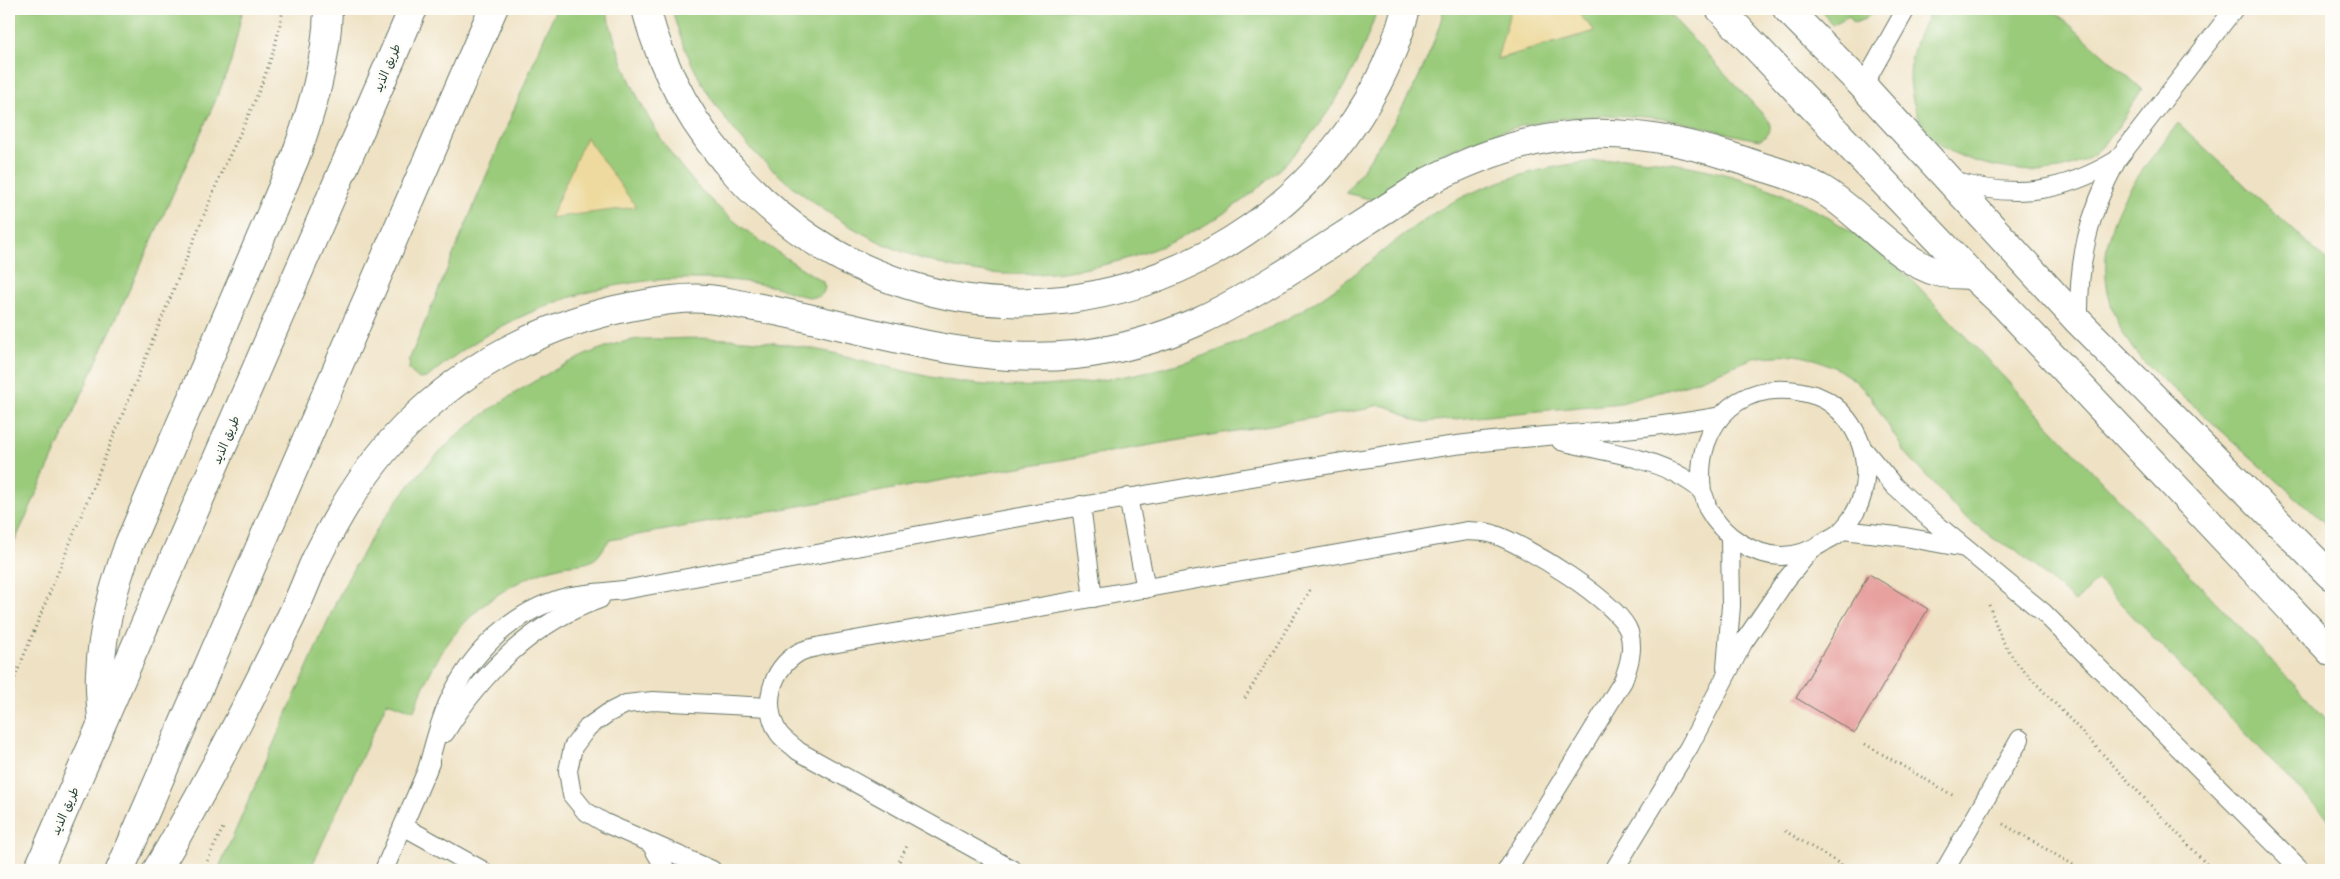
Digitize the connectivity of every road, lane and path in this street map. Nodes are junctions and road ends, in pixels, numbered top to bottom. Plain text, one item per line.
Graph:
1 (283, 9) edge
2 (328, 9) edge
3 (413, 9) edge
4 (493, 9) edge
5 (646, 9) edge
6 (1406, 9) edge
7 (1720, 9) edge
8 (1787, 9) edge
9 (1906, 9) edge
10 (2234, 9) edge
11 (1863, 86) junction
12 (2117, 160) junction
13 (1950, 180) junction
14 (1972, 275) junction
15 (2079, 322) junction
16 (1721, 416) junction
17 (1548, 437) junction
18 (1864, 450) junction
19 (1702, 491) junction
20 (1128, 497) junction
21 (1081, 505) junction
22 (1843, 530) junction
23 (1730, 537) junction
24 (1968, 549) junction
25 (1810, 551) junction
26 (1982, 560) junction
27 (2331, 576) edge
28 (1315, 583) dead end
29 (1146, 588) junction
30 (1092, 598) junction
31 (2331, 652) edge
32 (1725, 676) junction
33 (9, 692) edge
34 (1245, 698) dead end
35 (769, 707) junction
36 (102, 726) junction
37 (2020, 740) dead end
38 (403, 826) junction
39 (1785, 831) dead end
40 (651, 844) junction
41 (38, 870) edge
42 (120, 870) edge
43 (157, 870) edge
44 (384, 870) edge
45 (482, 870) edge
46 (666, 870) edge
47 (712, 870) edge
48 (1013, 870) edge
49 (1507, 870) edge
50 (1614, 870) edge
51 (1850, 870) edge
52 (1945, 870) edge
53 (2212, 870) edge
54 (2301, 870) edge

1 - 33 path
2 - 36 main road
3 - 36 main road, طريق الذيد
4 - 42 main road
5 - 6 main road
7 - 14 main road
8 - 11 main road
9 - 11 lane
10 - 12 lane
11 - 13 main road
12 - 13 lane
12 - 15 lane
13 - 15 main road
14 - 31 main road
14 - 43 main road
15 - 27 main road
16 - 17 lane
16 - 18 lane
16 - 19 lane
17 - 19 lane
17 - 20 lane
18 - 22 lane
18 - 24 lane
19 - 23 lane
20 - 21 lane
20 - 29 lane
21 - 30 lane
21 - 38 lane
22 - 24 lane
22 - 25 lane
23 - 25 lane
23 - 32 lane
24 - 26 lane
25 - 32 lane
26 - 53 path
26 - 54 lane
28 - 34 path
29 - 30 lane
29 - 49 lane
30 - 35 lane
32 - 50 lane
35 - 40 lane
35 - 48 lane
36 - 41 main road, طريق الذيد
37 - 52 lane
38 - 44 lane
38 - 45 lane
39 - 51 path
40 - 46 lane
40 - 47 lane

